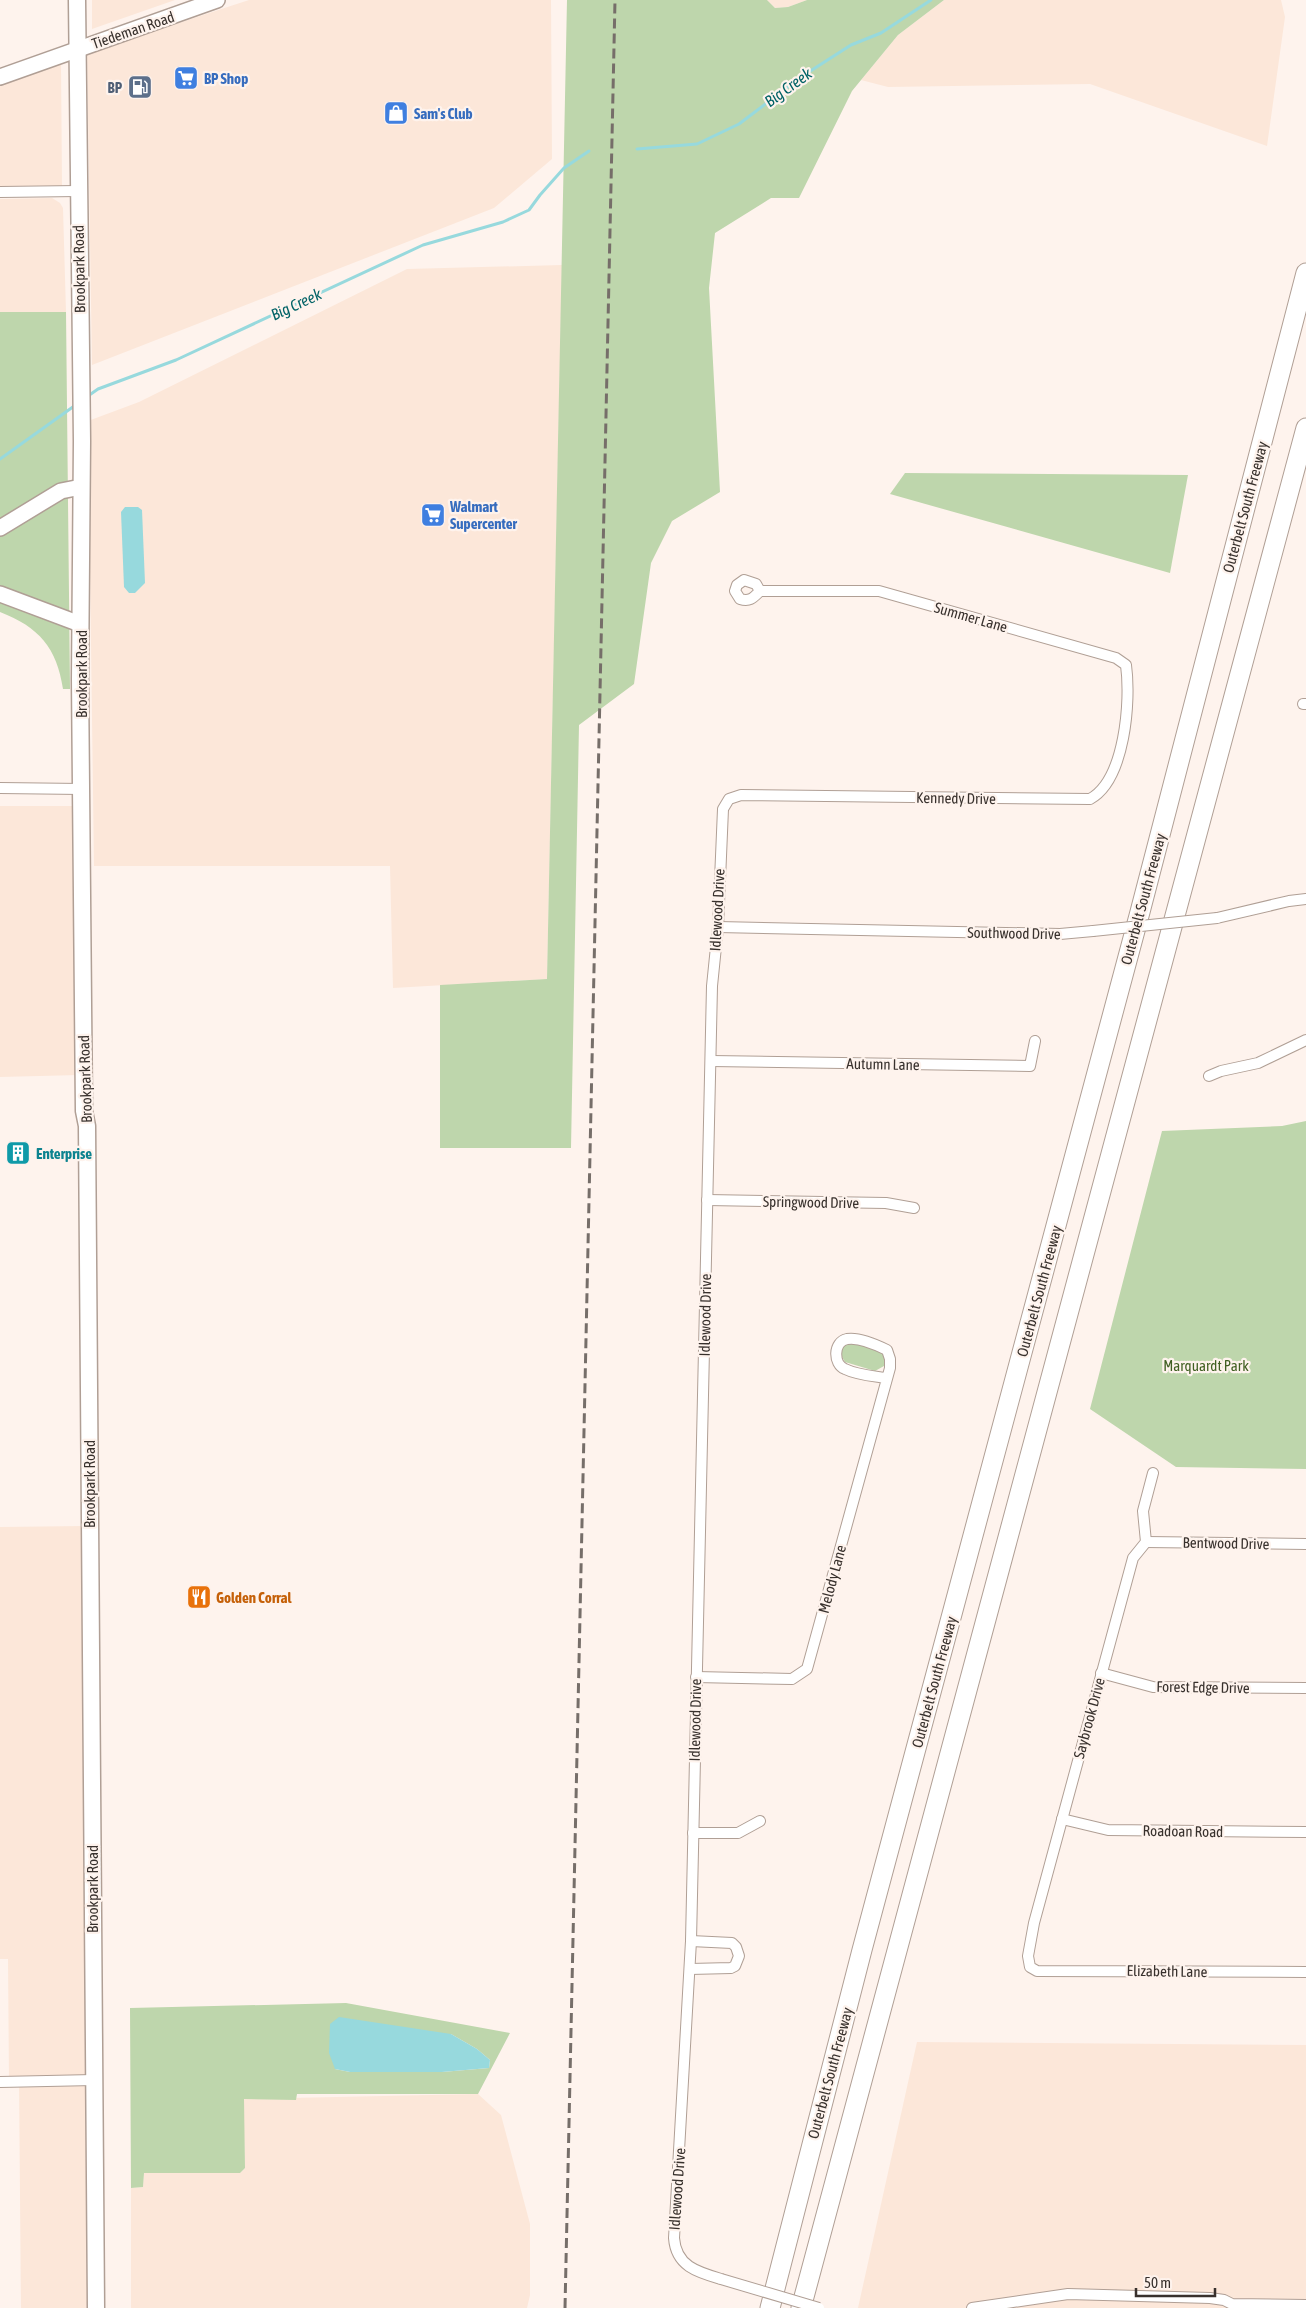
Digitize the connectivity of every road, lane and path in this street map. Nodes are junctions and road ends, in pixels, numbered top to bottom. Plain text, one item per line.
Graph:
1 (76, 0) edge
2 (218, 0) edge
3 (76, 50) junction
4 (0, 77) edge
5 (78, 191) junction
6 (0, 192) edge
7 (1306, 273) edge
8 (1306, 428) edge
9 (81, 487) junction
10 (0, 528) edge
11 (760, 591) dead end
12 (0, 594) edge
13 (80, 624) junction
14 (1128, 717) joint
15 (0, 788) edge
16 (82, 789) junction
17 (729, 799) joint
18 (1306, 899) edge
19 (718, 927) junction
20 (1306, 1040) edge
21 (1036, 1041) dead end
22 (711, 1061) junction
23 (1209, 1076) dead end
24 (707, 1200) junction
25 (914, 1208) dead end
26 (886, 1378) junction
27 (1153, 1473) dead end
28 (1146, 1542) junction
29 (1306, 1544) edge
30 (1102, 1673) junction
31 (696, 1678) junction
32 (1306, 1688) edge
33 (1062, 1818) junction
34 (760, 1821) dead end
35 (1306, 1832) edge
36 (693, 1833) junction
37 (691, 1942) junction
38 (1030, 1967) joint
39 (690, 1969) junction
40 (1306, 1972) edge
41 (94, 2080) junction
42 (0, 2082) edge
43 (1232, 2306) edge
44 (1306, 2306) edge
45 (96, 2308) edge
46 (770, 2308) edge
47 (801, 2308) edge
48 (819, 2308) edge
49 (972, 2308) edge

1 - 3 main road, Brookpark Road
2 - 3 main road, Tiedeman Road
3 - 4 main road, Tiedeman Road
3 - 5 main road, Brookpark Road
5 - 6 street
5 - 9 main road, Brookpark Road
7 - 46 highway, Outerbelt South Freeway
8 - 47 highway
9 - 10 main road
9 - 13 main road, Brookpark Road
11 - 14 street, Summer Lane
12 - 13 main road
13 - 16 main road, Brookpark Road
14 - 17 street, Kennedy Drive
15 - 16 street
16 - 41 main road, Brookpark Road
17 - 19 street, Idlewood Drive
18 - 19 street, Southwood Drive, bridge
19 - 22 street, Idlewood Drive
20 - 23 street
21 - 22 street, Autumn Lane
22 - 24 street, Idlewood Drive
24 - 25 street, Springwood Drive
24 - 31 street, Idlewood Drive
26 - 26 street, Melody Lane
26 - 31 street, Melody Lane
27 - 28 street
28 - 29 street, Bentwood Drive
28 - 30 street, Saybrook Drive
30 - 32 street, Forest Edge Drive
30 - 33 street, Saybrook Drive
31 - 36 street, Idlewood Drive
33 - 35 street, Roadoan Road
33 - 38 street, Saybrook Drive
34 - 36 street
36 - 37 street, Idlewood Drive
37 - 39 street, Idlewood Drive
37 - 39 street
38 - 40 street, Elizabeth Lane
39 - 48 street, Idlewood Drive, bridge
41 - 42 street
41 - 45 main road, Brookpark Road
43 - 44 street
43 - 49 street

